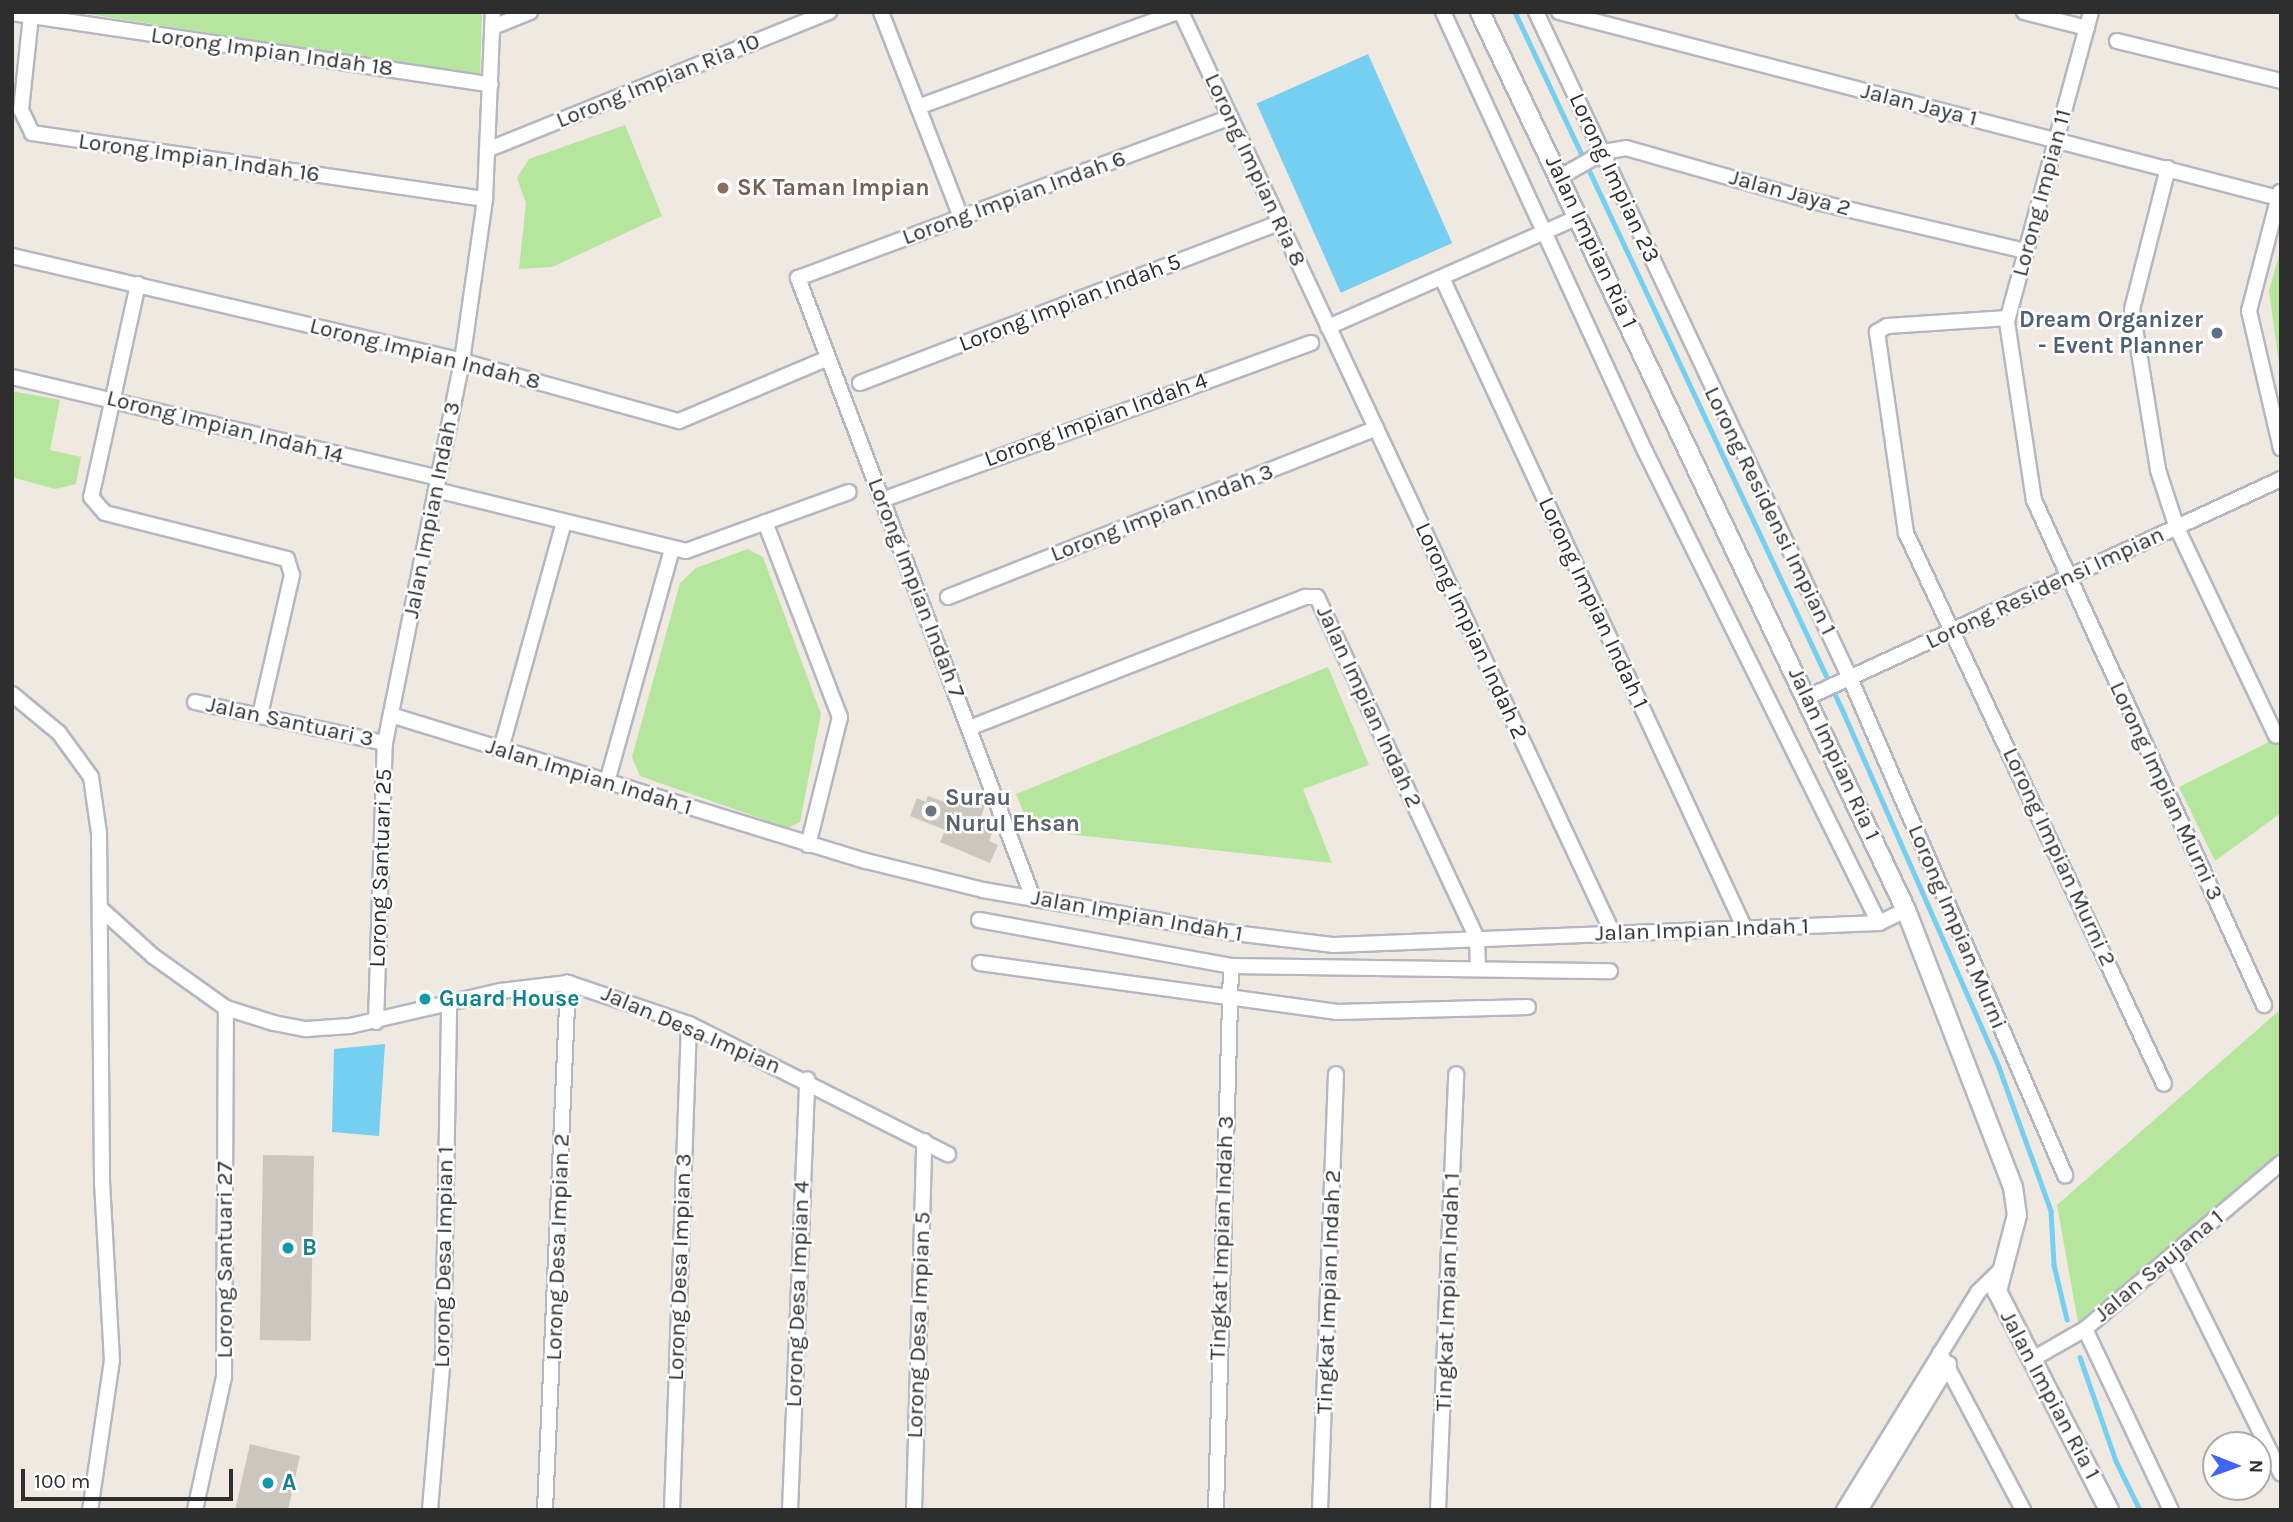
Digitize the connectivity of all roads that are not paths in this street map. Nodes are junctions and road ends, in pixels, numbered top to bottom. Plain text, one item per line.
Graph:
1 (530, 12) edge
2 (829, 12) edge
3 (881, 12) edge
4 (1179, 12) edge
5 (1443, 12) edge
6 (1480, 12) edge
7 (1536, 12) edge
8 (1559, 12) edge
9 (2024, 12) edge
10 (2091, 12) edge
11 (12, 13) edge
12 (31, 16) junction
13 (493, 20) edge
14 (2087, 28) junction
15 (2117, 41) dead end
16 (2281, 81) edge
17 (491, 85) junction
18 (918, 107) junction
19 (1230, 117) junction
20 (2057, 139) junction
21 (487, 150) junction
22 (1604, 152) junction
23 (2168, 168) junction
24 (1568, 173) junction
25 (2280, 194) edge
26 (485, 200) junction
27 (1578, 217) junction
28 (961, 218) junction
29 (1280, 223) junction
30 (1542, 233) junction
31 (2026, 251) junction
32 (12, 256) edge
33 (798, 278) joint
34 (1442, 278) junction
35 (138, 284) junction
36 (2008, 318) junction
37 (1328, 327) junction
38 (1311, 343) dead end
39 (1690, 344) joint
40 (828, 358) junction
41 (462, 361) junction
42 (12, 377) edge
43 (860, 383) dead end
44 (112, 398) junction
45 (1376, 428) junction
46 (2281, 448) edge
47 (2281, 479) edge
48 (437, 484) junction
49 (849, 492) dead end
50 (881, 500) junction
51 (564, 522) junction
52 (765, 522) junction
53 (2177, 527) junction
54 (672, 548) junction
55 (2068, 577) junction
56 (948, 597) dead end
57 (1953, 630) junction
58 (1845, 681) junction
59 (1815, 693) junction
60 (12, 694) edge
61 (195, 702) dead end
62 (260, 715) junction
63 (391, 715) junction
64 (969, 728) junction
65 (2276, 736) dead end
66 (385, 743) junction
67 (501, 749) junction
68 (607, 782) junction
69 (808, 845) junction
70 (1033, 898) junction
71 (101, 909) junction
72 (1906, 910) junction
73 (979, 920) dead end
74 (1879, 923) junction
75 (1745, 929) junction
76 (1613, 934) junction
77 (1477, 939) junction
78 (980, 963) dead end
79 (1231, 966) junction
80 (1478, 968) junction
81 (1610, 971) dead end
82 (568, 983) junction
83 (1230, 1000) junction
84 (449, 1004) junction
85 (2264, 1005) dead end
86 (1528, 1007) dead end
87 (226, 1008) junction
88 (376, 1021) junction
89 (689, 1024) junction
90 (1336, 1074) dead end
91 (1457, 1074) dead end
92 (807, 1079) junction
93 (2164, 1084) dead end
94 (924, 1141) junction
95 (948, 1154) dead end
96 (2281, 1163) edge
97 (2065, 1175) dead end
98 (2173, 1256) junction
99 (2002, 1269) junction
100 (2085, 1329) junction
101 (1945, 1359) junction
102 (2031, 1360) junction
103 (2281, 1474) edge
104 (90, 1510) edge
105 (195, 1510) edge
106 (430, 1510) edge
107 (545, 1510) edge
108 (672, 1510) edge
109 (790, 1510) edge
110 (914, 1510) edge
111 (1216, 1510) edge
112 (1320, 1510) edge
113 (1438, 1510) edge
114 (1844, 1510) edge
115 (1860, 1510) edge
116 (2023, 1510) edge
117 (2109, 1510) edge
118 (2171, 1510) edge

1 - 13 street
2 - 21 street, Lorong Impian Ria 10
3 - 18 street
4 - 18 street
4 - 19 street, Lorong Impian Ria 8
5 - 30 street, Jalan Impian Ria 1
6 - 24 street, Jalan Impian Ria 1
7 - 22 street, Lorong Impian 23
8 - 20 street, Jalan Jaya 1
9 - 14 street
10 - 14 street, Lorong Impian 11
11 - 12 street, Lorong Impian Indah 18
12 - 17 street, Lorong Impian Indah 18
12 - 26 street, Lorong Impian Indah 16
13 - 17 street, Jalan Impian Indah 3
14 - 20 street, Lorong Impian 11
15 - 16 street
17 - 21 street, Jalan Impian Indah 3
18 - 28 street
19 - 28 street, Lorong Impian Indah 6
19 - 29 street, Lorong Impian Ria 8
20 - 23 street, Jalan Jaya 1
20 - 31 street, Lorong Impian 11
21 - 26 street, Jalan Impian Indah 3
22 - 24 street
22 - 31 street, Jalan Jaya 2
22 - 39 street, Lorong Impian 23
23 - 25 street, Jalan Jaya 1
23 - 53 street
24 - 27 street, Jalan Impian Ria 1
25 - 46 street
26 - 41 street, Jalan Impian Indah 3
27 - 30 street
27 - 59 street, Jalan Impian Ria 1
28 - 33 street, Lorong Impian Indah 6
29 - 37 street, Lorong Impian Ria 8
29 - 43 street, Lorong Impian Indah 5
30 - 34 street
30 - 74 street, Jalan Impian Ria 1
31 - 36 street, Lorong Impian 11
32 - 35 street, Lorong Impian Indah 8
33 - 40 street, Lorong Impian Indah 7
34 - 37 street
34 - 75 street, Lorong Impian Indah 1
35 - 41 street, Lorong Impian Indah 8
35 - 44 street
36 - 55 street, Lorong Impian 11
36 - 57 street, Lorong Impian Murni 2
37 - 45 street, Lorong Impian Indah 2
38 - 50 street, Lorong Impian Indah 4
39 - 58 street, Lorong Residensi Impian 1
40 - 41 street, Lorong Impian Indah 8
40 - 50 street, Lorong Impian Indah 7
41 - 48 street, Jalan Impian Indah 3
42 - 44 street, Lorong Impian Indah 14
44 - 48 street, Lorong Impian Indah 14
44 - 62 street
45 - 56 street, Lorong Impian Indah 3
45 - 76 street, Lorong Impian Indah 2
47 - 53 street, Lorong Residensi Impian
48 - 51 street, Lorong Impian Indah 14
48 - 63 street, Jalan Impian Indah 3
49 - 52 street
50 - 64 street, Lorong Impian Indah 7
51 - 54 street, Lorong Impian Indah 14
51 - 67 street
52 - 54 street
52 - 69 street
53 - 55 street, Lorong Residensi Impian
53 - 65 street
54 - 68 street
55 - 57 street, Lorong Residensi Impian
55 - 85 street, Lorong Impian Murni 3
57 - 58 street, Lorong Residensi Impian
57 - 93 street, Lorong Impian Murni 2
58 - 59 street, Lorong Residensi Impian
58 - 97 street, Lorong Impian Murni
59 - 72 street, Jalan Impian Ria 1
60 - 71 street
61 - 62 street, Jalan Santuari 3
62 - 66 street, Jalan Santuari 3
63 - 66 street, Lorong Santuari 25
63 - 67 street, Jalan Impian Indah 1
64 - 70 street, Lorong Impian Indah 7
64 - 77 street, Jalan Impian Indah 2
66 - 88 street, Lorong Santuari 25
67 - 68 street, Jalan Impian Indah 1
68 - 69 street, Jalan Impian Indah 1
69 - 70 street, Jalan Impian Indah 1
70 - 77 street, Jalan Impian Indah 1
71 - 87 street
71 - 104 street
72 - 74 street, Jalan Impian Indah 1
72 - 99 street, Jalan Impian Ria 1
73 - 79 street, Jalan Impian Indah 1
74 - 75 street, Jalan Impian Indah 1
75 - 76 street, Jalan Impian Indah 1
76 - 77 street, Jalan Impian Indah 1
77 - 80 street, Jalan Impian Indah 2
78 - 83 street
79 - 80 street, Jalan Impian Indah 1
79 - 83 street, Tingkat Impian Indah 3
80 - 81 street, Jalan Impian Indah 1
82 - 84 street, Jalan Desa Impian
82 - 89 street, Jalan Desa Impian
82 - 107 street, Lorong Desa Impian 2
83 - 86 street
83 - 111 street, Tingkat Impian Indah 3
84 - 88 street, Jalan Desa Impian
84 - 106 street, Lorong Desa Impian 1
87 - 88 street, Jalan Desa Impian
87 - 105 street, Lorong Santuari 27
89 - 92 street, Jalan Desa Impian
89 - 108 street, Lorong Desa Impian 3
90 - 112 street, Tingkat Impian Indah 2
91 - 113 street, Tingkat Impian Indah 1
92 - 94 street, Jalan Desa Impian
92 - 109 street, Lorong Desa Impian 4
94 - 95 street, Jalan Desa Impian
94 - 110 street, Lorong Desa Impian 5
96 - 98 street, Jalan Saujana 1
98 - 100 street, Jalan Saujana 1
98 - 103 street
99 - 101 street
99 - 102 street, Jalan Impian Ria 1
100 - 102 street, Jalan Saujana 1
100 - 118 street
101 - 114 street
101 - 115 street
101 - 116 street
102 - 117 street, Jalan Impian Ria 1

